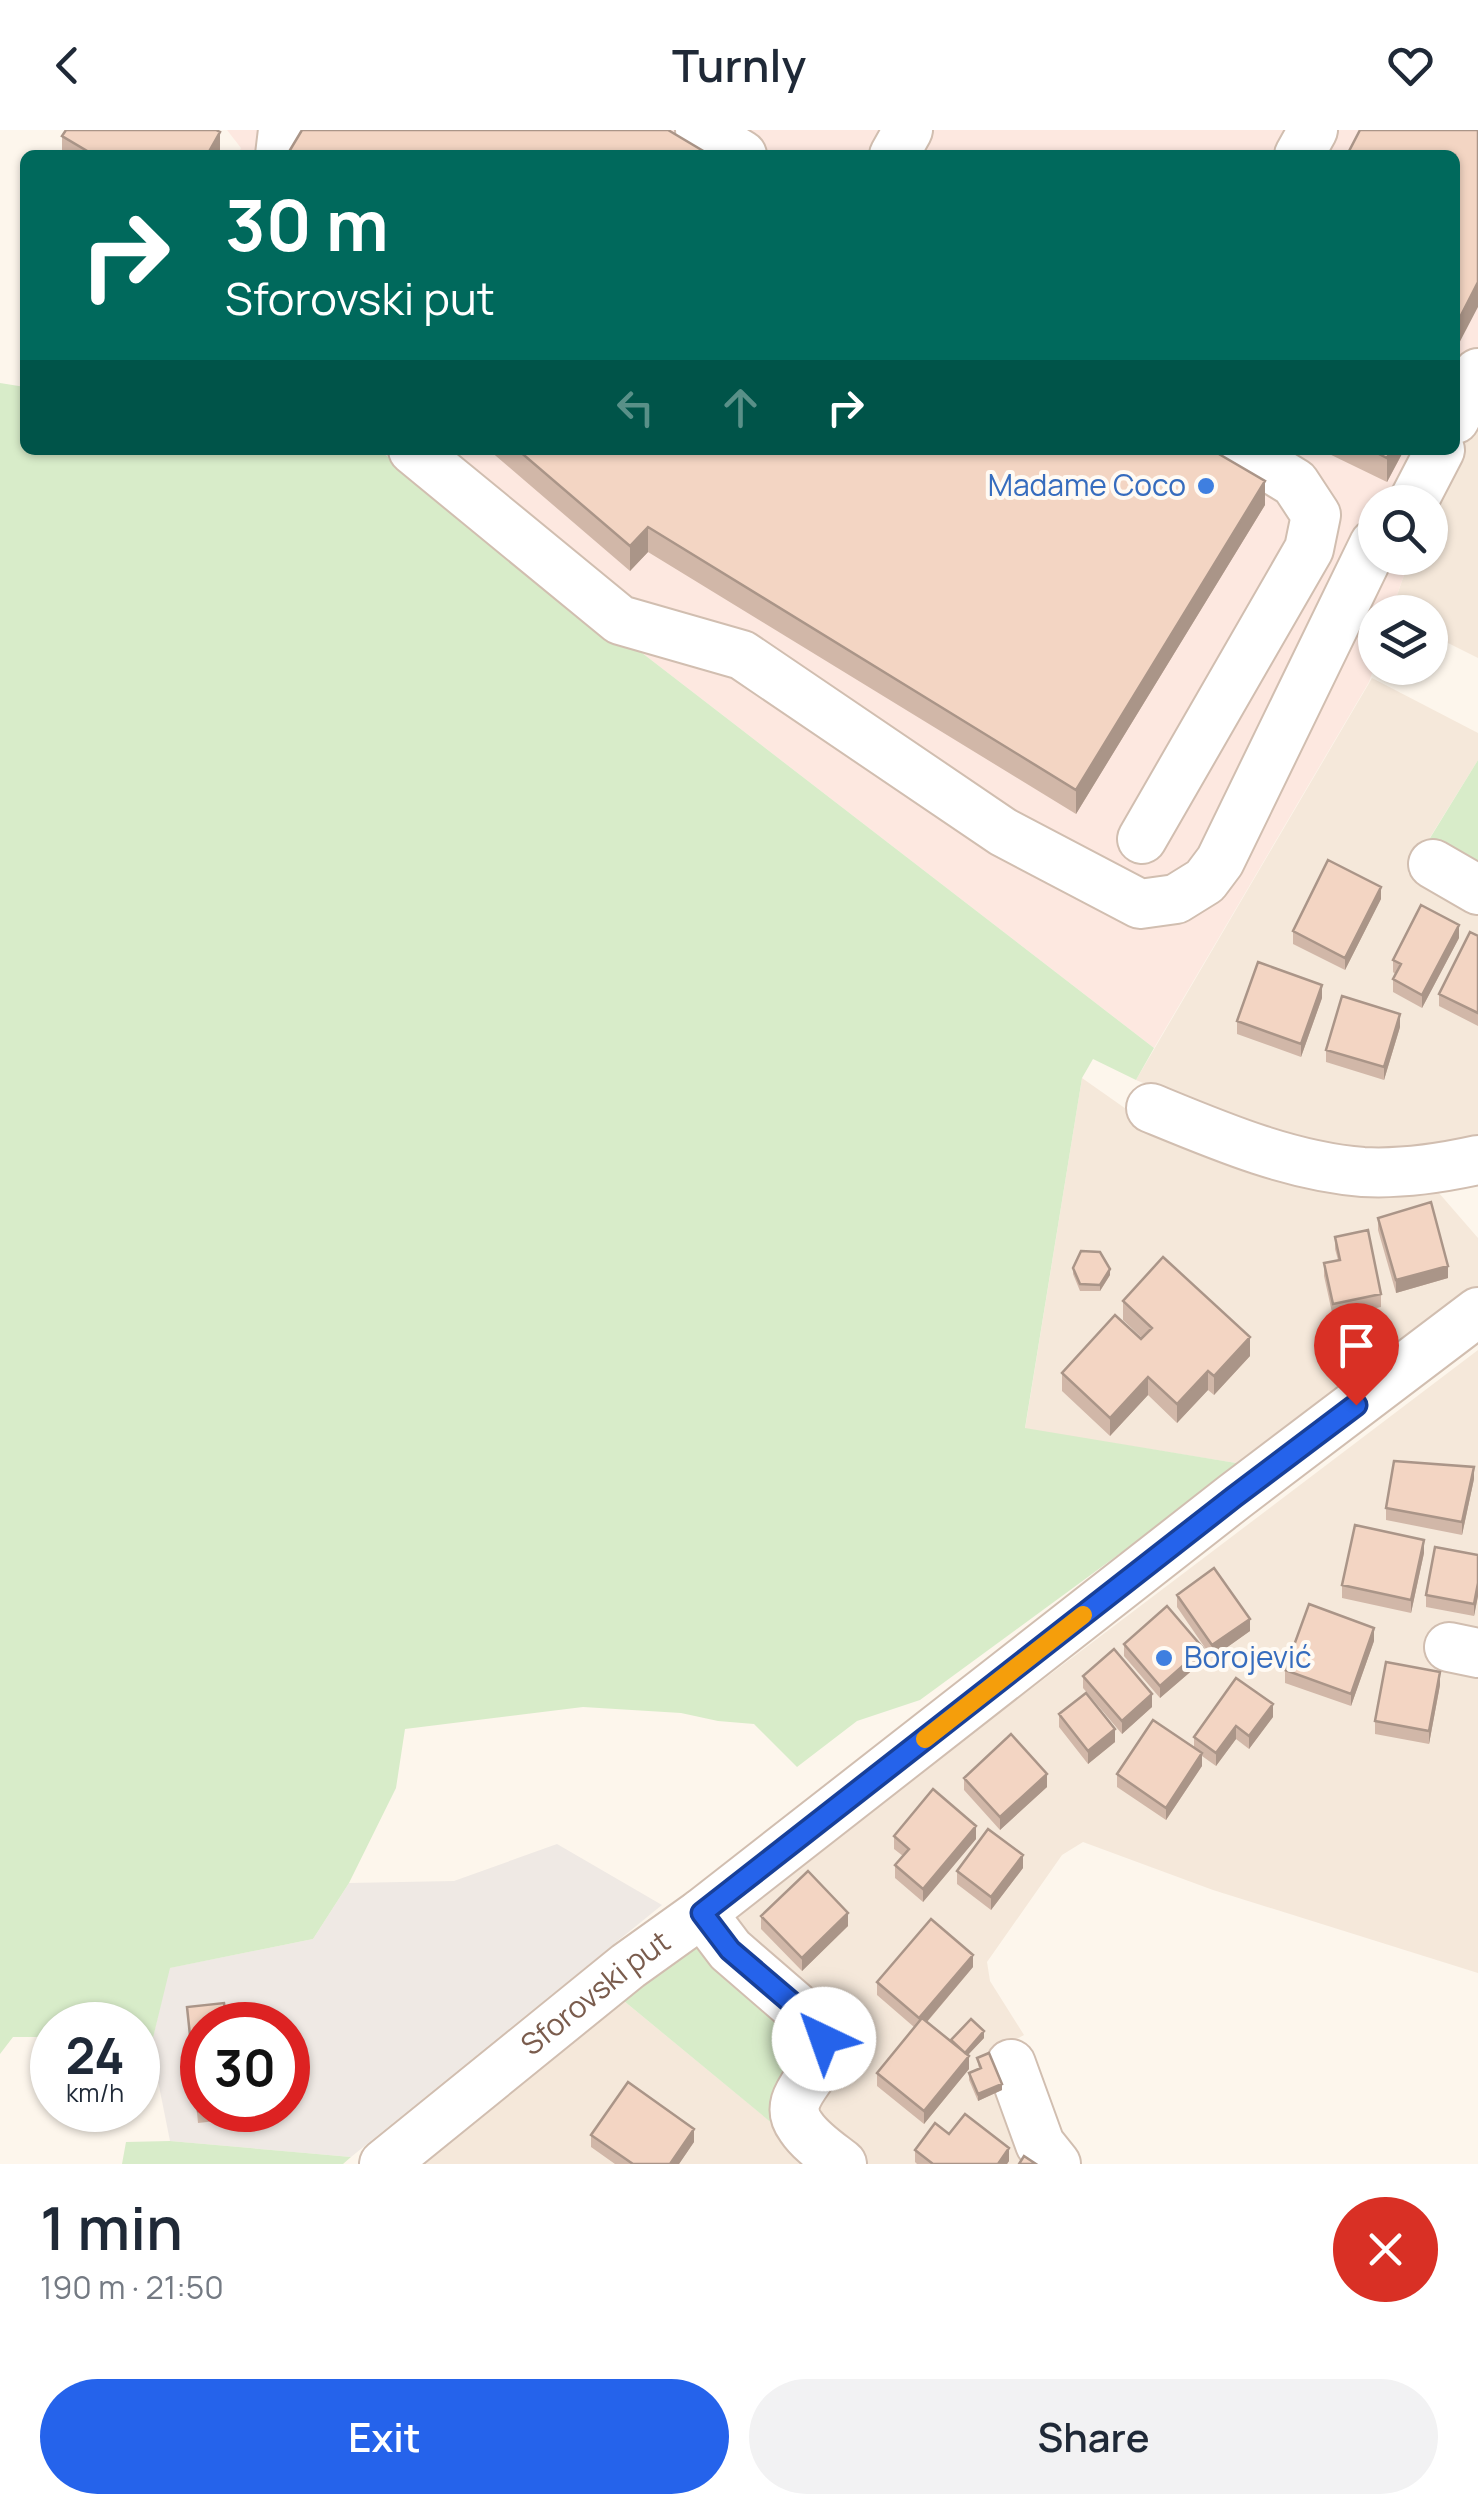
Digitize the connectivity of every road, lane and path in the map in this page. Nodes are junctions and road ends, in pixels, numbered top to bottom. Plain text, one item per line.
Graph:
1 (700, 130) edge
2 (734, 150) edge
3 (1478, 372) edge
4 (1460, 409) edge
5 (419, 455) edge
6 (1249, 455) edge
7 (1438, 455) edge
8 (1422, 485) edge
9 (1312, 532) junction
10 (1358, 544) edge
11 (1360, 575) edge
12 (1142, 839) dead end
13 (1432, 864) dead end
14 (1478, 890) edge
15 (1151, 1108) dead end
16 (1478, 1160) edge
17 (1478, 1312) edge
18 (702, 1913) junction
19 (1010, 2064) dead end
20 (384, 2164) edge
21 (842, 2164) edge
22 (1056, 2164) edge

1 - 2 street
3 - 4 street
5 - 11 street
6 - 9 street
7 - 8 street
9 - 10 street
9 - 12 street
13 - 14 street
15 - 16 street
17 - 18 street, Sforovski put
18 - 20 street, Sforovski put
18 - 21 street
19 - 22 street

